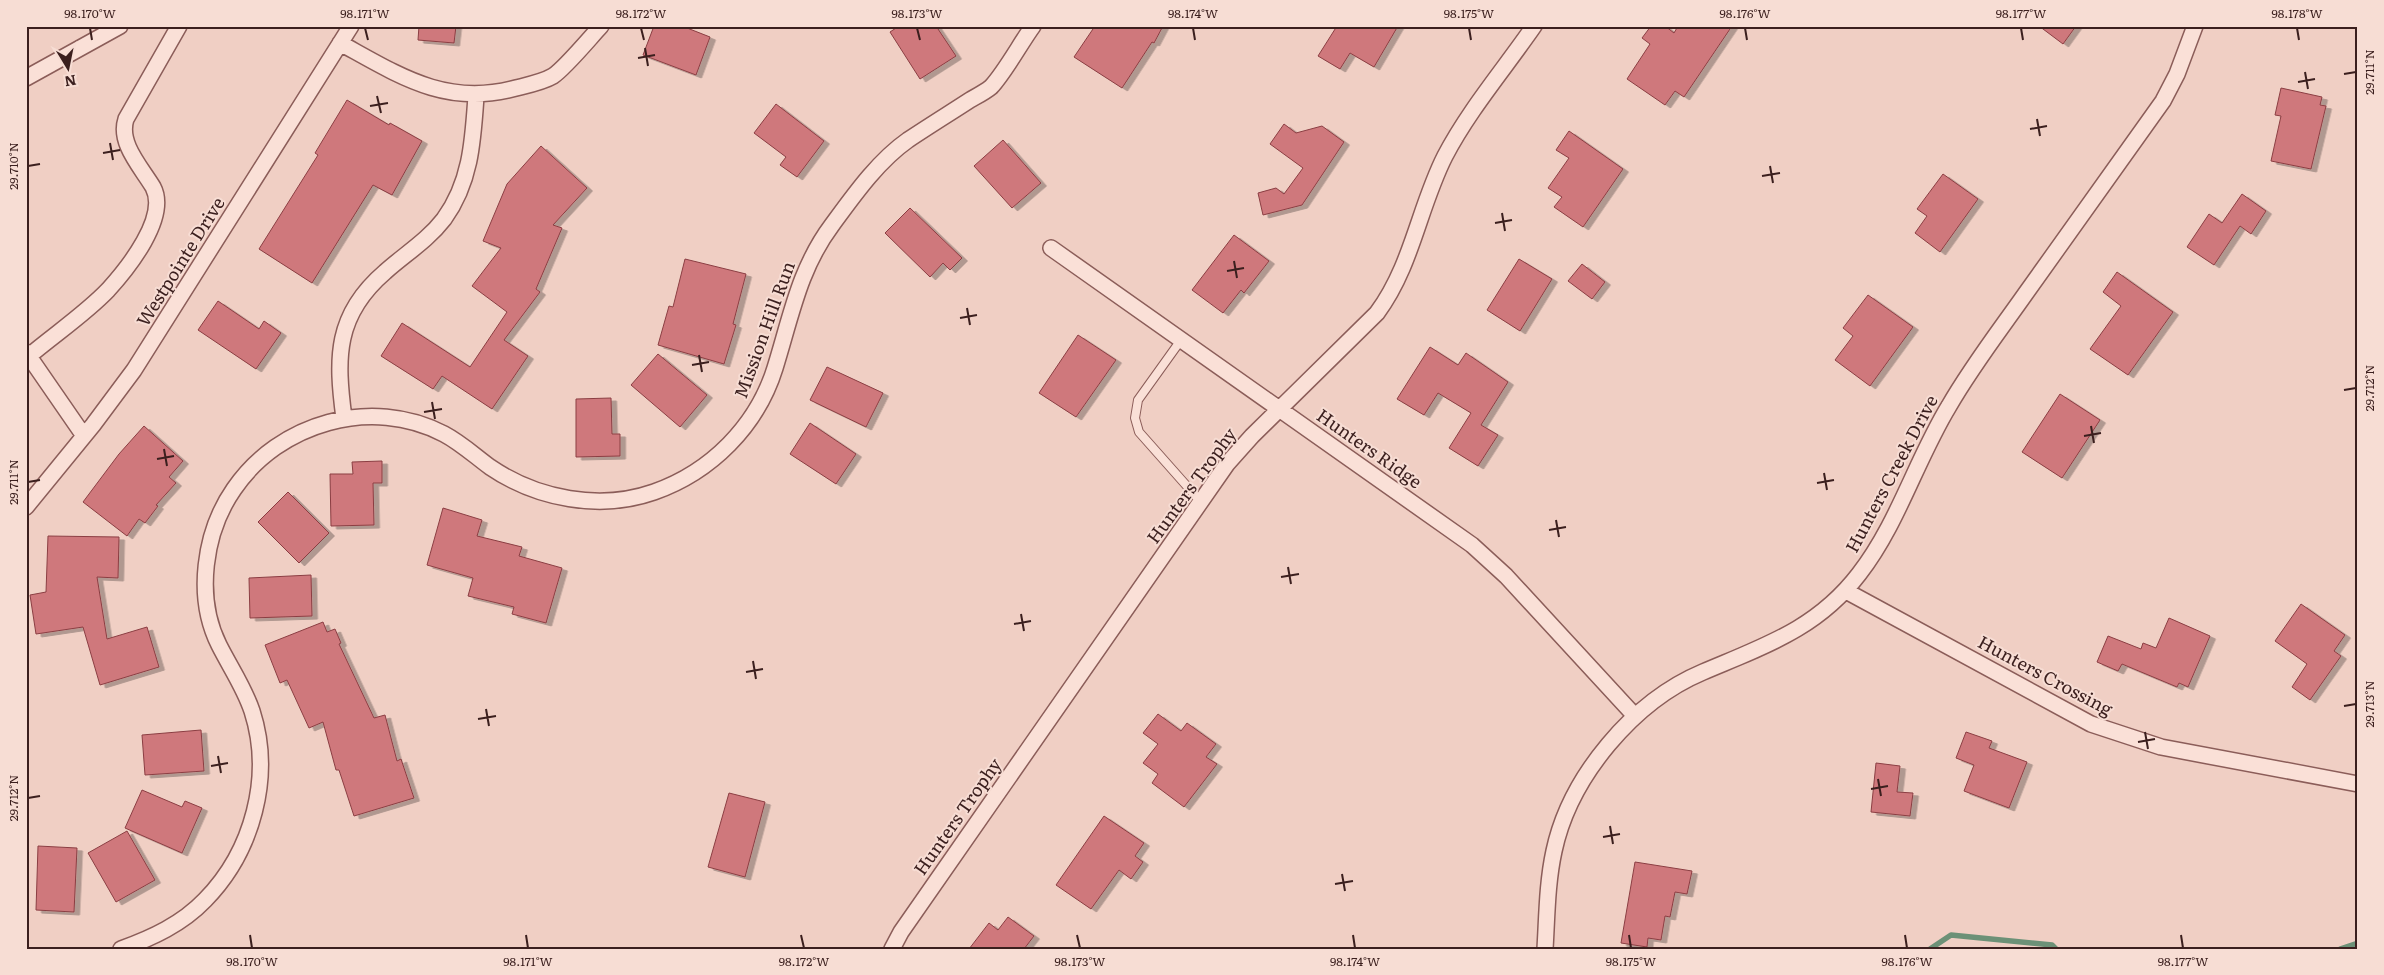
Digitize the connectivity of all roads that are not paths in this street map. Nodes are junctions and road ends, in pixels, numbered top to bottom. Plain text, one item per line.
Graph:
1 (120, 26) edge
2 (179, 26) edge
3 (351, 26) edge
4 (601, 26) edge
5 (1033, 26) edge
6 (1534, 26) edge
7 (2195, 26) edge
8 (340, 43) junction
9 (26, 78) edge
10 (476, 96) junction
11 (1051, 248) dead end
12 (1181, 340) junction
13 (28, 354) edge
14 (1279, 409) junction
15 (344, 418) junction
16 (84, 436) junction
17 (1201, 502) junction
18 (26, 507) edge
19 (1846, 591) junction
20 (1635, 716) junction
21 (2358, 784) edge
22 (121, 949) edge
23 (892, 949) edge
24 (1545, 949) edge

1 - 9 street
2 - 13 street
3 - 8 street, Westpointe Drive
4 - 10 street
5 - 15 street, Mission Hill Run
6 - 14 street, Hunters Trophy
7 - 19 street, Hunters Creek Drive
8 - 10 street
8 - 16 street, Westpointe Drive
10 - 15 street
11 - 12 street, Hunters Ridge
12 - 14 street, Hunters Ridge
12 - 17 lane
13 - 16 street
14 - 17 street, Hunters Trophy
14 - 20 street, Hunters Ridge
15 - 22 street, Mission Hill Run
16 - 18 street, Westpointe Drive
17 - 23 street, Hunters Trophy
19 - 20 street, Hunters Creek Drive
19 - 21 street, Hunters Crossing
20 - 24 street, Hunters Creek Drive

